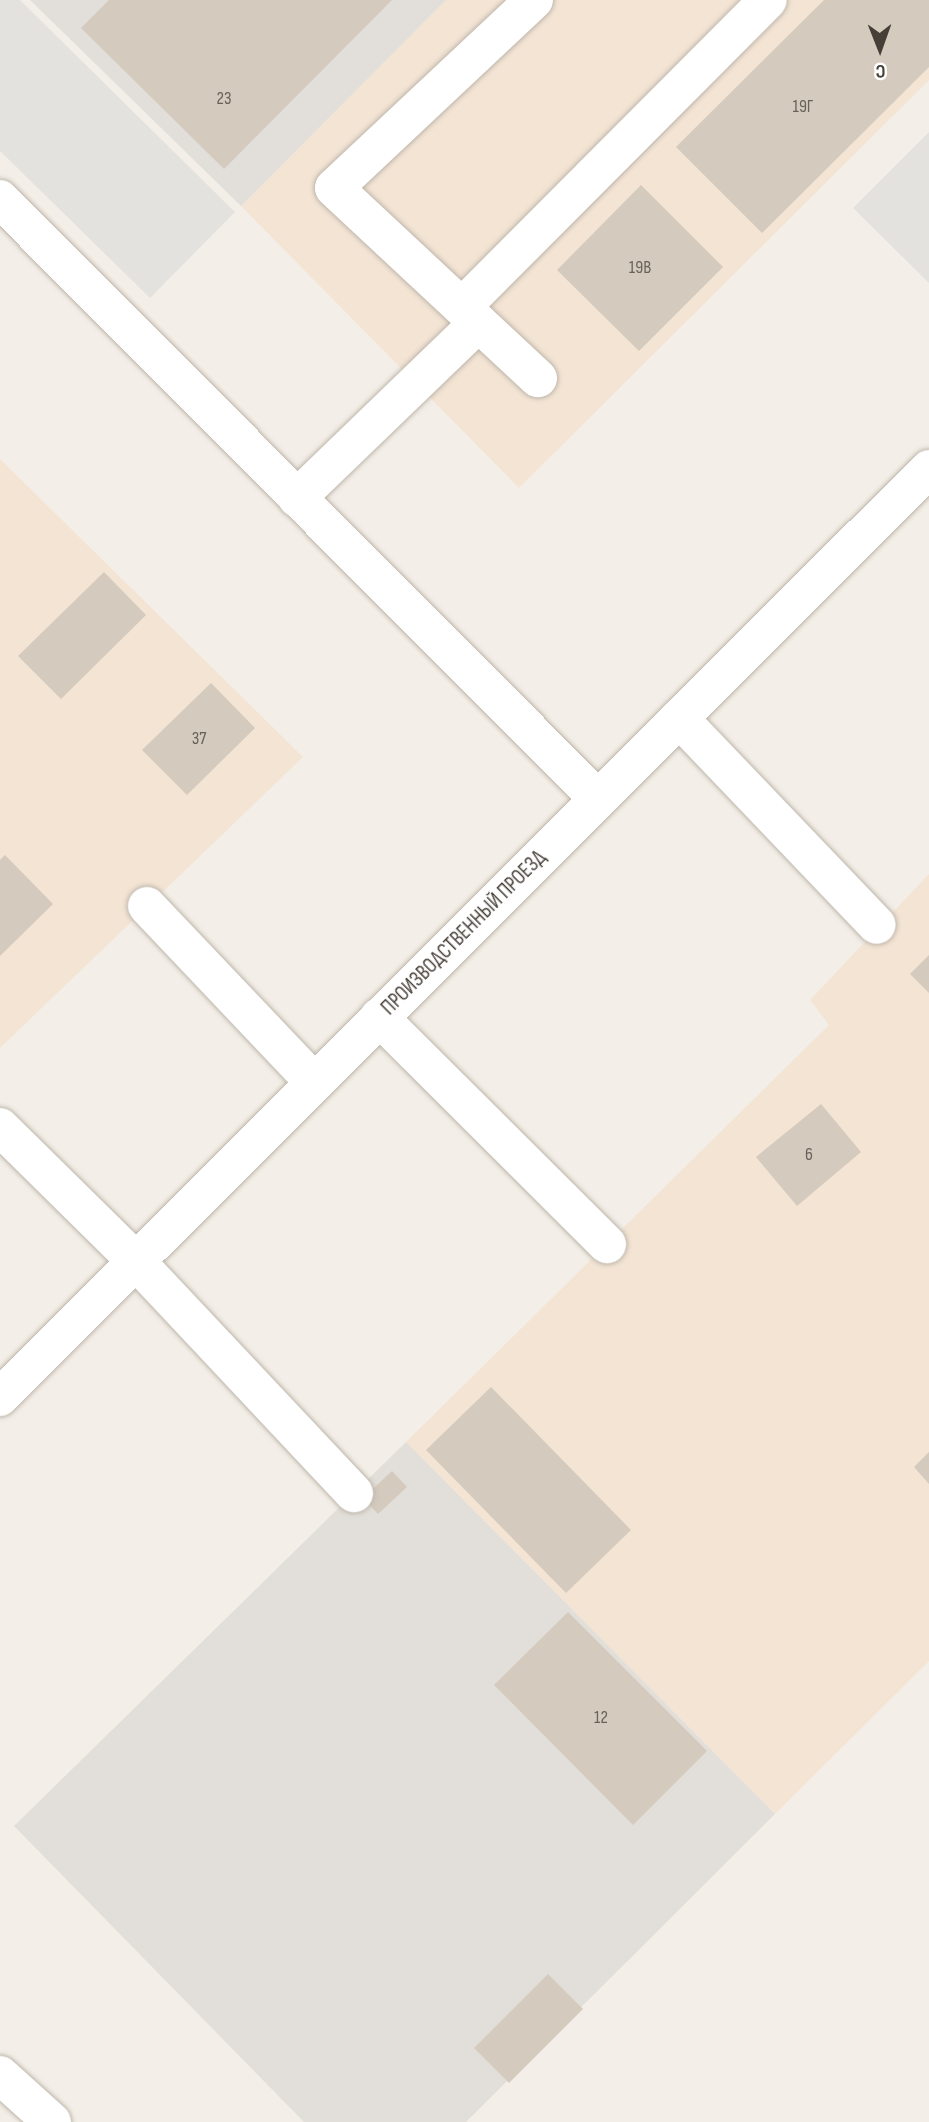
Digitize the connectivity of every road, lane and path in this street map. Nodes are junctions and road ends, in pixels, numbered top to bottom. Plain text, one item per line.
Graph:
1 (534, 0) edge
2 (768, 0) edge
3 (0, 200) edge
4 (470, 315) junction
5 (538, 378) dead end
6 (929, 469) edge
7 (297, 498) junction
8 (679, 718) junction
9 (598, 799) junction
10 (147, 906) dead end
11 (877, 925) dead end
12 (379, 1017) junction
13 (314, 1082) junction
14 (0, 1127) edge
15 (607, 1244) dead end
16 (135, 1260) junction
17 (0, 1397) edge
18 (354, 1493) dead end
19 (0, 2075) edge
20 (52, 2122) edge

1 - 4 street
2 - 4 street
3 - 7 street
4 - 5 street
4 - 7 street
6 - 8 street, ПРОИЗВОДСТВЕННЫЙ ПРОЕЗД
7 - 9 street
8 - 9 street, ПРОИЗВОДСТВЕННЫЙ ПРОЕЗД
8 - 11 street
9 - 12 street, ПРОИЗВОДСТВЕННЫЙ ПРОЕЗД
10 - 13 street
12 - 13 street, ПРОИЗВОДСТВЕННЫЙ ПРОЕЗД
12 - 15 street
13 - 16 street, ПРОИЗВОДСТВЕННЫЙ ПРОЕЗД
14 - 16 street
16 - 17 street, ПРОИЗВОДСТВЕННЫЙ ПРОЕЗД
16 - 18 street
19 - 20 street

